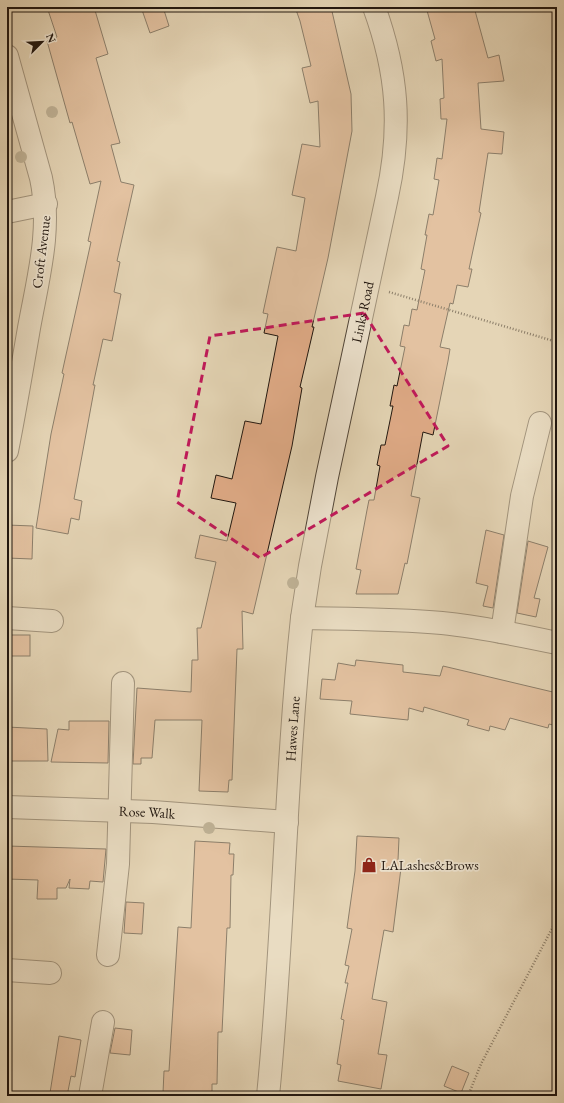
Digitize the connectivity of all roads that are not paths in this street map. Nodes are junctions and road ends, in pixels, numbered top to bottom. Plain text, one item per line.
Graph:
1 (374, 7) edge
2 (7, 56) edge
3 (46, 204) junction
4 (7, 212) edge
5 (540, 423) dead end
6 (7, 451) edge
7 (7, 618) edge
8 (302, 618) junction
9 (52, 621) dead end
10 (502, 632) junction
11 (557, 643) edge
12 (123, 683) dead end
13 (7, 807) edge
14 (120, 811) junction
15 (287, 822) junction
16 (108, 955) dead end
17 (7, 970) edge
18 (50, 973) dead end
19 (103, 1022) dead end
20 (90, 1096) edge
21 (268, 1096) edge

1 - 8 street, Links Road
2 - 3 street, Croft Avenue
3 - 4 street
3 - 6 street, Croft Avenue
5 - 10 street
7 - 9 street
8 - 10 street
8 - 15 street, Hawes Lane
10 - 11 street
12 - 14 street
13 - 14 street, Rose Walk
14 - 15 street, Rose Walk
14 - 16 street
15 - 21 street, Hawes Lane
17 - 18 street
19 - 20 street

